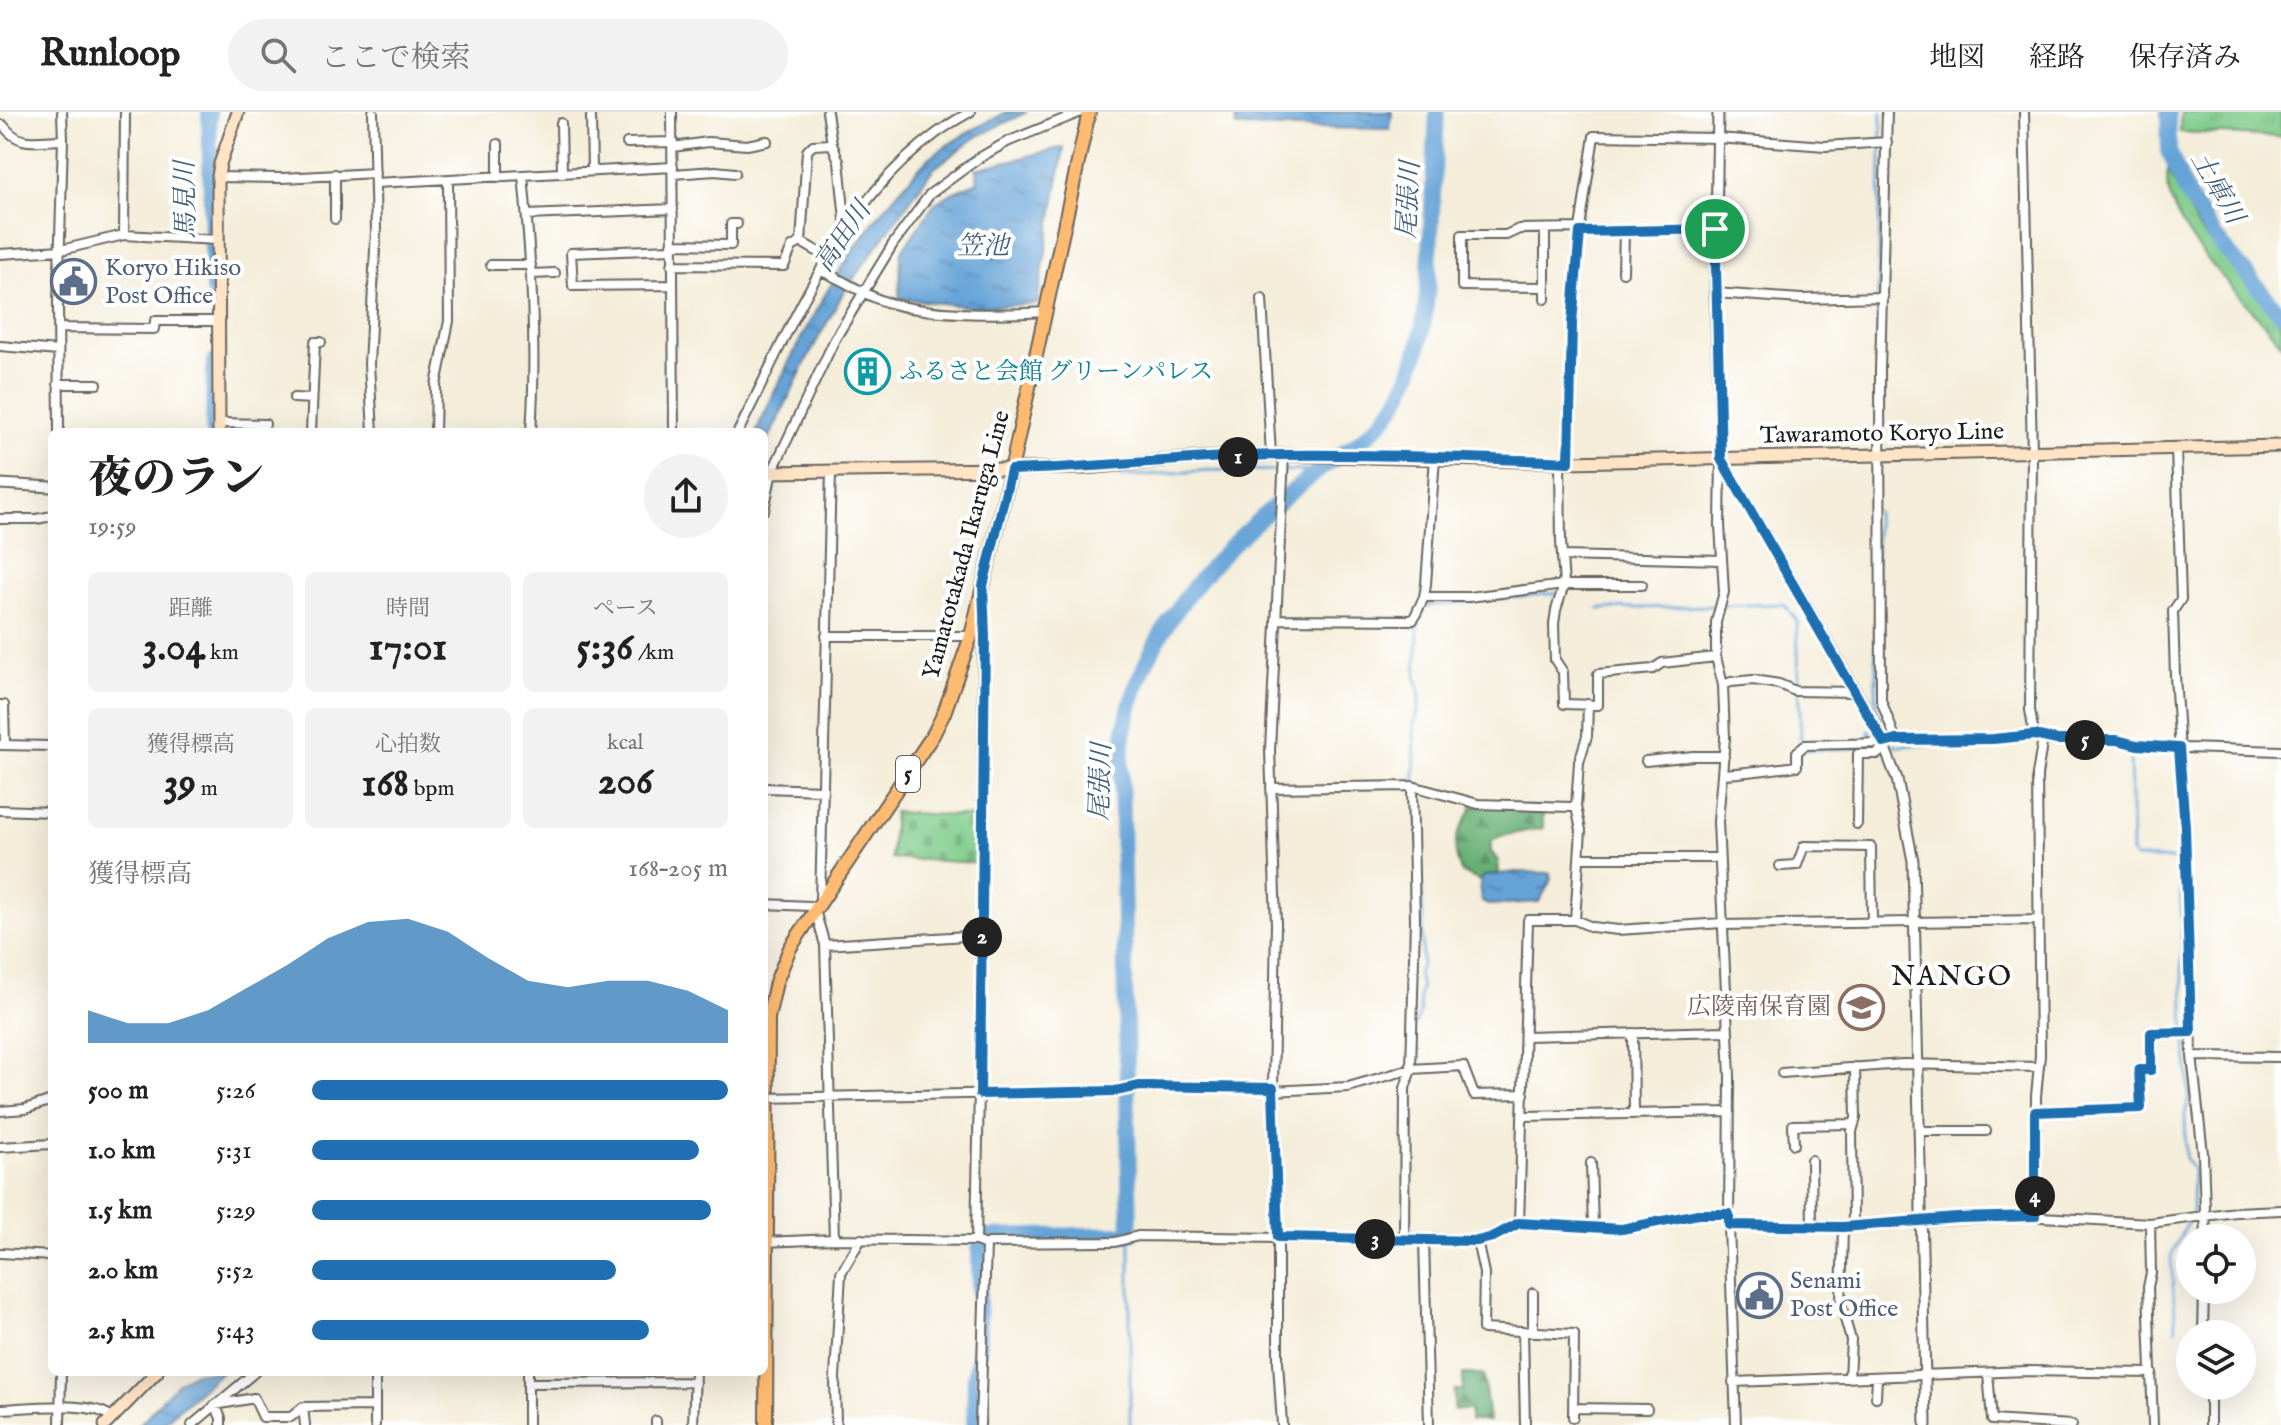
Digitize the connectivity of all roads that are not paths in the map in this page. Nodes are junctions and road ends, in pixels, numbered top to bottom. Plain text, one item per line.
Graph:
1 (62, 112) edge
2 (125, 112) edge
3 (238, 112) edge
4 (373, 112) edge
5 (672, 112) edge
6 (827, 112) edge
7 (970, 112) edge
8 (1081, 112) edge
9 (1089, 112) edge
10 (1718, 112) edge
11 (1887, 112) edge
12 (2024, 112) edge
13 (591, 117) dead end
14 (561, 123) dead end
15 (0, 125) edge
16 (1717, 138) junction
17 (63, 140) junction
18 (767, 141) dead end
19 (1882, 142) junction
20 (627, 143) dead end
21 (498, 144) dead end
22 (673, 144) junction
23 (832, 144) junction
24 (673, 170) junction
25 (592, 171) junction
26 (562, 172) junction
27 (735, 173) dead end
28 (335, 174) junction
29 (523, 175) junction
30 (218, 177) junction
31 (498, 177) junction
32 (375, 178) junction
33 (448, 180) junction
34 (673, 209) junction
35 (527, 215) junction
36 (335, 219) dead end
37 (737, 224) dead end
38 (846, 229) junction
39 (1545, 229) junction
40 (1715, 229) junction
41 (1580, 230) junction
42 (1624, 231) junction
43 (124, 235) junction
44 (213, 239) junction
45 (801, 242) junction
46 (672, 246) junction
47 (61, 250) junction
48 (0, 254) edge
49 (827, 257) junction
50 (491, 265) dead end
51 (672, 265) junction
52 (531, 270) junction
53 (821, 271) junction
54 (1623, 272) dead end
55 (555, 273) dead end
56 (672, 285) junction
57 (1545, 287) junction
58 (861, 291) junction
59 (1715, 293) junction
60 (1878, 297) junction
61 (1262, 299) dead end
62 (1545, 299) dead end
63 (1046, 312) junction
64 (214, 321) junction
65 (58, 328) junction
66 (321, 342) dead end
67 (0, 346) edge
68 (58, 351) junction
69 (58, 384) junction
70 (97, 384) dead end
71 (294, 398) dead end
72 (312, 399) junction
73 (265, 424) dead end
74 (59, 428) edge
75 (219, 428) edge
76 (311, 428) edge
77 (373, 428) edge
78 (435, 428) edge
79 (531, 428) edge
80 (674, 428) edge
81 (740, 428) edge
82 (2281, 446) edge
83 (2176, 448) junction
84 (2032, 453) junction
85 (1880, 456) junction
86 (1435, 457) junction
87 (1721, 459) junction
88 (1565, 462) junction
89 (1281, 467) junction
90 (768, 470) edge
91 (1011, 470) junction
92 (831, 471) junction
93 (768, 472) edge
94 (0, 484) edge
95 (48, 487) edge
96 (48, 517) edge
97 (0, 519) edge
98 (1562, 556) junction
99 (1722, 560) junction
100 (1564, 585) junction
101 (1642, 585) dead end
102 (983, 586) junction
103 (1424, 597) junction
104 (1277, 619) junction
105 (826, 636) junction
106 (971, 636) junction
107 (1716, 657) junction
108 (1723, 685) junction
109 (1856, 692) junction
110 (1588, 704) junction
111 (0, 705) edge
112 (2040, 739) junction
113 (1890, 742) junction
114 (3, 745) edge
115 (48, 746) edge
116 (2179, 748) junction
117 (2281, 751) edge
118 (1724, 756) junction
119 (1646, 761) dead end
120 (1722, 774) junction
121 (1412, 786) junction
122 (768, 788) edge
123 (1271, 788) junction
124 (822, 790) junction
125 (1571, 807) dead end
126 (0, 810) edge
127 (48, 812) edge
128 (1857, 824) dead end
129 (1580, 858) junction
130 (1718, 858) junction
131 (1780, 866) dead end
132 (768, 904) edge
133 (817, 906) junction
134 (1575, 920) junction
135 (2039, 920) junction
136 (1872, 923) junction
137 (1916, 923) junction
138 (1722, 924) junction
139 (982, 935) junction
140 (825, 945) junction
141 (768, 1018) edge
142 (1727, 1031) junction
143 (2191, 1032) junction
144 (1633, 1033) junction
145 (1525, 1036) junction
146 (2192, 1056) junction
147 (2281, 1057) edge
148 (1919, 1064) junction
149 (1855, 1067) junction
150 (2039, 1067) junction
151 (1411, 1069) junction
152 (1782, 1073) dead end
153 (1273, 1089) junction
154 (980, 1094) junction
155 (1524, 1094) junction
156 (829, 1097) junction
157 (768, 1098) edge
158 (48, 1101) edge
159 (0, 1111) edge
160 (1730, 1112) junction
161 (2035, 1112) junction
162 (1634, 1114) junction
163 (1524, 1116) junction
164 (1854, 1124) junction
165 (1920, 1131) junction
166 (1986, 1131) dead end
167 (48, 1144) edge
168 (1794, 1144) dead end
169 (0, 1147) edge
170 (1811, 1160) dead end
171 (1591, 1163) dead end
172 (2281, 1210) edge
173 (1729, 1214) junction
174 (2035, 1216) junction
175 (2206, 1216) junction
176 (1922, 1221) junction
177 (1519, 1223) junction
178 (2150, 1223) junction
179 (2206, 1224) edge
180 (1729, 1225) junction
181 (1812, 1226) junction
182 (1848, 1226) junction
183 (1593, 1227) junction
184 (1278, 1237) junction
185 (834, 1239) junction
186 (861, 1239) junction
187 (1404, 1239) junction
188 (1424, 1240) junction
189 (1477, 1241) junction
190 (768, 1242) edge
191 (982, 1244) junction
192 (0, 1253) edge
193 (48, 1256) edge
194 (1533, 1293) dead end
195 (1523, 1331) junction
196 (1533, 1331) junction
197 (1988, 1373) junction
198 (2152, 1373) junction
199 (1926, 1375) junction
200 (61, 1376) edge
201 (153, 1376) edge
202 (250, 1376) edge
203 (375, 1376) edge
204 (528, 1376) edge
205 (766, 1376) edge
206 (695, 1377) edge
207 (1877, 1377) junction
208 (1849, 1378) junction
209 (1733, 1382) junction
210 (528, 1383) junction
211 (1876, 1397) dead end
212 (2210, 1400) edge
213 (215, 1405) junction
214 (375, 1406) junction
215 (61, 1407) junction
216 (303, 1407) junction
217 (0, 1409) edge
218 (1647, 1409) dead end
219 (109, 1421) edge
220 (60, 1425) edge
221 (192, 1425) edge
222 (221, 1425) edge
223 (305, 1425) edge
224 (375, 1425) edge
225 (528, 1425) edge
226 (693, 1425) edge
227 (766, 1425) edge
228 (836, 1425) edge
229 (980, 1425) edge
230 (1282, 1425) edge
231 (1429, 1425) edge
232 (1525, 1425) edge
233 (1736, 1425) edge
234 (1926, 1425) edge
235 (2072, 1425) edge
236 (2153, 1425) edge
237 (2210, 1425) edge

1 - 17 street
2 - 43 street
3 - 30 main road
4 - 32 street
5 - 22 street
6 - 23 street
7 - 38 street
8 - 58 street
9 - 63 main road, Yamatotakada Ikaruga Line / 5
10 - 16 street
11 - 19 street
12 - 84 street
13 - 25 street
14 - 26 street
15 - 17 street
16 - 19 street
16 - 40 street
16 - 41 street
17 - 47 street
18 - 22 street
19 - 60 street
20 - 22 street
21 - 31 street
22 - 24 street
23 - 38 street
23 - 45 street
24 - 25 street
24 - 27 street
24 - 34 street
25 - 26 street
26 - 29 street
28 - 30 street
28 - 32 street
28 - 36 street
29 - 31 street
29 - 35 street
30 - 44 main road
31 - 33 street
32 - 33 street
32 - 77 street
33 - 78 street
34 - 35 street
34 - 46 street
35 - 52 street
37 - 46 street
38 - 49 street
39 - 41 street
39 - 57 street
39 - 57 street
40 - 42 street
40 - 59 street
41 - 42 street
41 - 88 street
42 - 54 street
43 - 44 street
43 - 47 street
44 - 64 main road
45 - 49 street
45 - 51 street
46 - 51 street
46 - 56 street
47 - 48 street
47 - 65 street
49 - 53 street
50 - 52 street
51 - 56 street
52 - 55 street
52 - 79 street
53 - 58 street
53 - 81 street
56 - 80 street
57 - 62 street
58 - 63 street
58 - 90 street
59 - 60 street
59 - 87 street
60 - 85 street
61 - 89 street
63 - 91 main road, Yamatotakada Ikaruga Line / 5
64 - 65 street
64 - 75 main road
65 - 68 street
66 - 72 street
67 - 68 street
68 - 69 street
69 - 70 street
69 - 74 street
71 - 72 street
72 - 76 street
73 - 75 street
82 - 83 main road, Tawaramoto Koryo Line
83 - 84 main road, Tawaramoto Koryo Line
83 - 116 street
84 - 85 main road, Tawaramoto Koryo Line
84 - 112 street
85 - 87 main road, Tawaramoto Koryo Line
85 - 113 street
86 - 88 main road, Tawaramoto Koryo Line
86 - 89 main road, Tawaramoto Koryo Line
86 - 103 street
87 - 88 main road, Tawaramoto Koryo Line
87 - 99 street
87 - 109 street
88 - 98 street
89 - 91 main road, Tawaramoto Koryo Line
89 - 104 street
91 - 92 main road, Tawaramoto Koryo Line
91 - 102 main road, Yamatotakada Ikaruga Line / 5
92 - 93 main road, Tawaramoto Koryo Line
92 - 105 street
94 - 95 street
96 - 97 street
98 - 99 street
98 - 100 street
99 - 107 street
100 - 101 street
100 - 103 street
100 - 110 street
102 - 106 main road, Yamatotakada Ikaruga Line / 5
102 - 139 street
103 - 104 street
104 - 123 street
105 - 106 street
105 - 124 street
106 - 133 main road, Yamatotakada Ikaruga Line / 5
107 - 108 street
107 - 110 street
108 - 109 street
108 - 118 street
109 - 113 street
110 - 129 street
111 - 114 street
112 - 113 street
112 - 116 street
112 - 135 street
113 - 120 street
113 - 128 street
113 - 137 street
114 - 115 street
116 - 117 street
116 - 143 street
118 - 119 street
118 - 120 street
120 - 130 street
121 - 123 street
121 - 125 street
121 - 151 street
122 - 124 street
123 - 153 street
124 - 133 street
126 - 127 street
129 - 130 street
129 - 134 street
130 - 138 street
131 - 136 street
132 - 133 street
133 - 140 street
133 - 141 main road, Yamatotakada Ikaruga Line / 5
134 - 138 street
134 - 145 street
135 - 137 street
135 - 150 street
136 - 137 street
136 - 138 street
137 - 148 street
138 - 142 street
139 - 140 street
139 - 154 street
140 - 156 street
142 - 144 street
142 - 160 street
143 - 146 street
143 - 161 street
144 - 145 street
144 - 162 street
145 - 155 street
146 - 147 street
146 - 175 street
148 - 149 street
148 - 150 street
148 - 165 street
149 - 152 street
149 - 164 street
150 - 161 street
151 - 153 street
151 - 155 street
151 - 187 street
153 - 154 street
153 - 184 street
154 - 156 street
154 - 191 street
155 - 163 street
156 - 157 street
156 - 185 street
158 - 159 street
160 - 162 street
160 - 173 street
161 - 174 street
162 - 163 street
163 - 177 street
164 - 168 street
164 - 182 street
165 - 166 street
165 - 176 street
167 - 169 street
170 - 181 street
171 - 183 street
172 - 175 street
173 - 180 street
173 - 183 street
174 - 176 street
174 - 178 street
175 - 178 street
175 - 179 street
176 - 182 street
176 - 199 street
177 - 183 street
177 - 189 street
178 - 198 street
180 - 181 street
180 - 209 street
181 - 182 street
182 - 208 street
184 - 187 street
184 - 191 street
184 - 230 street
185 - 186 street
185 - 190 street
186 - 191 street
186 - 228 street
187 - 188 street
188 - 189 street
188 - 231 street
189 - 195 street
191 - 229 street
192 - 193 street
194 - 196 street
195 - 196 street
195 - 232 street
196 - 218 street
197 - 198 street
197 - 199 street
197 - 235 street
198 - 236 street
199 - 207 street
199 - 234 street
200 - 215 street
201 - 219 main road
202 - 213 street
203 - 214 street
204 - 210 street
205 - 227 main road, Yamatotakada Ikaruga Line / 5
206 - 210 street
206 - 226 street
207 - 208 street
207 - 211 street
208 - 209 street
209 - 233 street
210 - 225 street
212 - 237 street
213 - 216 street
213 - 221 street
213 - 222 street
214 - 216 street
214 - 224 street
215 - 217 street
215 - 219 street
215 - 220 street
216 - 223 street

